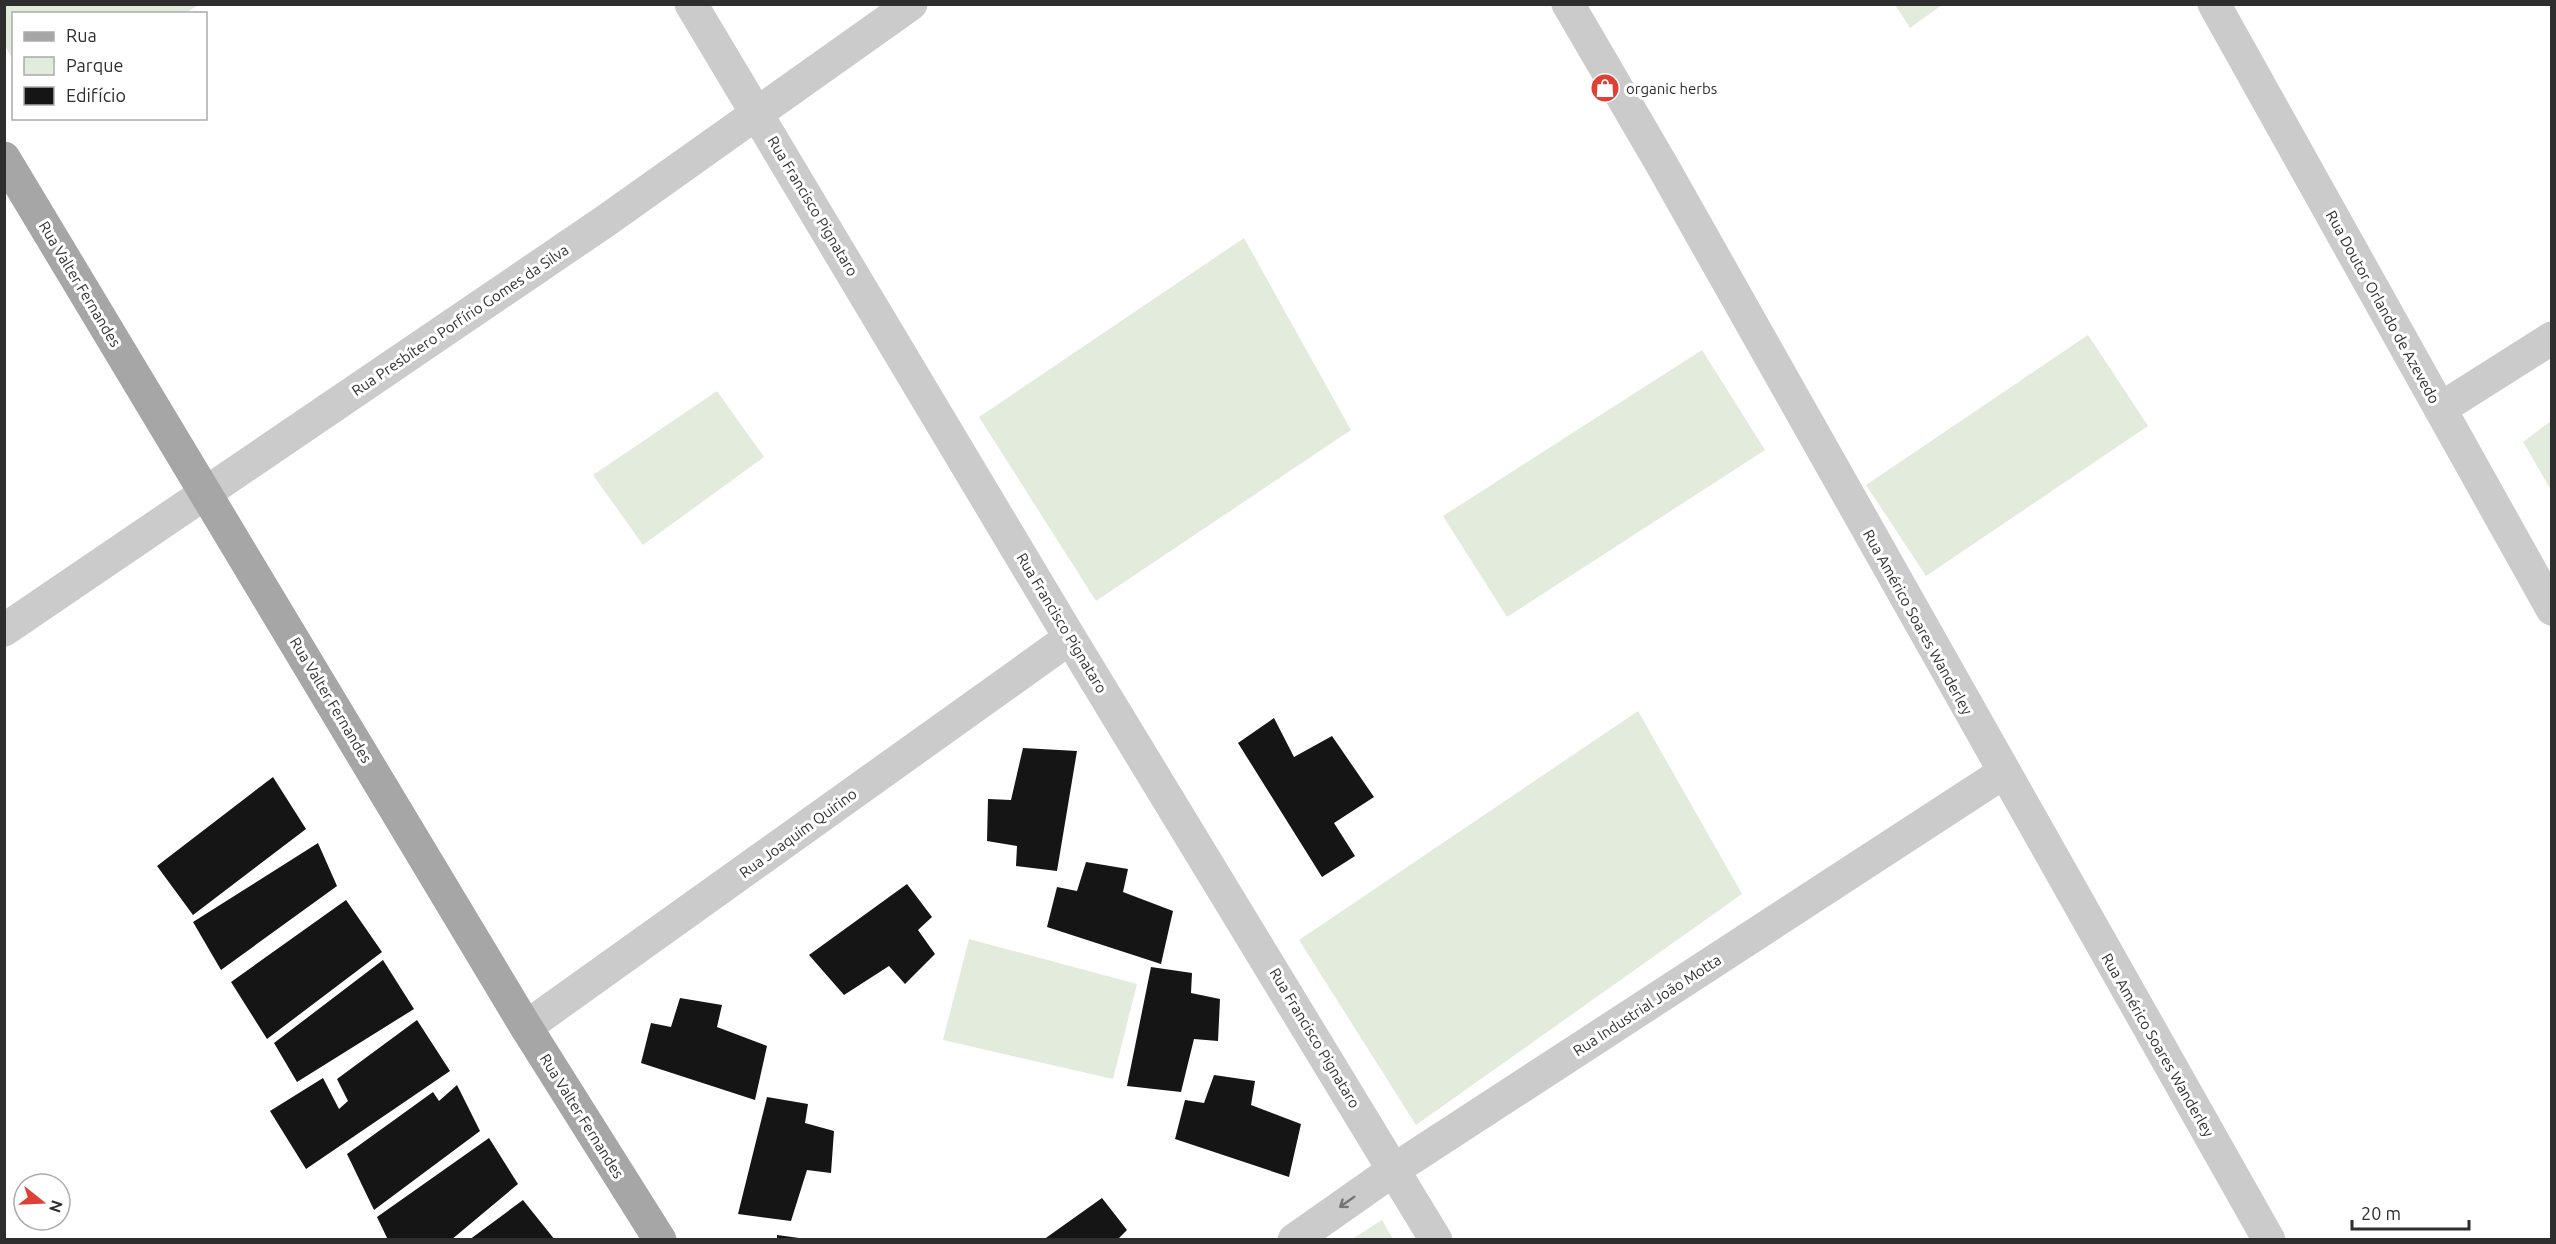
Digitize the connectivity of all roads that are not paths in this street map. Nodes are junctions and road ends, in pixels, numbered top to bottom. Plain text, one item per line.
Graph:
1 (691, 4) edge
2 (911, 4) edge
3 (1568, 4) edge
4 (2214, 4) edge
5 (757, 113) junction
6 (4, 158) edge
7 (2552, 338) edge
8 (2440, 409) junction
9 (205, 495) junction
10 (2552, 609) edge
11 (4, 630) edge
12 (1070, 638) junction
13 (2003, 773) junction
14 (526, 1027) junction
15 (1395, 1169) junction
16 (660, 1239) edge
17 (1294, 1239) edge
18 (1436, 1239) edge
19 (2269, 1239) edge

1 - 5 street, Rua Francisco Pignataro
2 - 5 street, Rua Presbítero Porfírio Gomes da Silva
3 - 13 street, Rua Américo Soares Wanderley
4 - 8 street, Rua Doutor Orlando de Azevedo
5 - 9 street, Rua Presbítero Porfírio Gomes da Silva
5 - 12 street, Rua Francisco Pignataro
6 - 9 main road, Rua Valter Fernandes
7 - 8 street
8 - 10 street, Rua Doutor Orlando de Azevedo
9 - 11 street, Rua Presbítero Porfírio Gomes da Silva
9 - 14 main road, Rua Valter Fernandes
12 - 14 street, Rua Joaquim Quirino
12 - 15 street, Rua Francisco Pignataro
13 - 15 street, Rua Industrial João Motta
13 - 19 street, Rua Américo Soares Wanderley
14 - 16 main road, Rua Valter Fernandes
15 -> 17 street, Rua Industrial João Motta
15 - 18 street, Rua Francisco Pignataro

